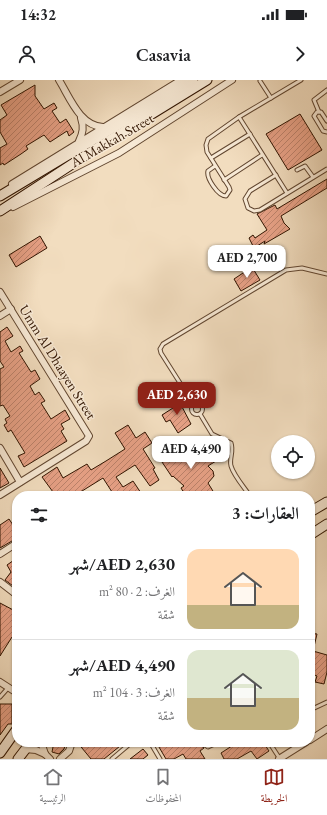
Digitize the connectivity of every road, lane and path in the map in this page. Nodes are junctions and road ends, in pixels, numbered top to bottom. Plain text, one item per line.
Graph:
1 (20, 80) edge
2 (59, 80) edge
3 (181, 80) edge
4 (193, 80) edge
5 (207, 80) edge
6 (232, 80) edge
7 (301, 80) edge
8 (260, 81) edge
9 (327, 90) edge
10 (0, 92) edge
11 (271, 98) junction
12 (319, 112) junction
13 (81, 116) junction
14 (239, 117) junction
15 (327, 121) edge
16 (104, 127) junction
17 (327, 132) edge
18 (250, 134) junction
19 (77, 143) junction
20 (262, 155) junction
21 (211, 158) junction
22 (216, 166) junction
23 (327, 169) edge
24 (297, 170) dead end
25 (276, 175) junction
26 (312, 178) junction
27 (224, 180) junction
28 (287, 193) junction
29 (0, 196) edge
30 (0, 211) edge
31 (327, 274) edge
32 (0, 292) edge
33 (11, 309) junction
34 (0, 316) edge
35 (194, 405) junction
36 (200, 414) junction
37 (0, 448) edge
38 (20, 482) junction
39 (247, 491) edge
40 (0, 495) edge
41 (327, 502) edge
42 (315, 509) edge
43 (327, 524) edge
44 (315, 532) edge
45 (12, 546) edge
46 (0, 554) edge
47 (0, 582) edge
48 (12, 591) edge
49 (3, 685) edge
50 (12, 690) edge
51 (0, 697) edge
52 (327, 702) edge
53 (315, 708) edge
54 (327, 729) edge
55 (12, 736) edge
56 (315, 737) edge
57 (27, 747) edge
58 (30, 747) edge
59 (70, 747) edge
60 (126, 747) edge
61 (153, 747) edge
62 (272, 747) edge
63 (298, 747) edge
64 (0, 753) edge
65 (47, 756) edge
66 (18, 759) edge
67 (60, 759) edge
68 (112, 759) edge
69 (160, 759) edge
70 (279, 759) edge

1 - 10 street
2 - 13 street
3 - 16 street, Al Makkah Street
4 - 29 main road
5 - 30 main road
6 - 30 street, Al Makkah Street
7 - 11 lane
8 - 11 lane
9 - 12 lane
11 - 14 lane
12 - 15 lane
12 - 17 lane
13 - 16 street
13 - 19 street
14 - 18 lane
14 - 21 lane
16 - 19 street, Al Makkah Street
18 - 20 lane
18 - 21 lane
19 - 29 street, Al Makkah Street
20 - 25 lane
20 - 27 lane
21 - 22 lane
22 - 27 lane
22 - 27 lane
23 - 26 lane
24 - 26 lane
25 - 28 lane
25 - 28 lane
26 - 28 lane
31 - 35 lane
32 - 33 street, Umm Al Dhaayen Street
33 - 34 street
33 - 38 street, Umm Al Dhaayen Street
35 - 36 lane
35 - 36 lane
36 - 39 lane
37 - 38 street
38 - 40 street, Umm Al Dhaayen Street
41 - 42 main road
43 - 44 main road
45 - 46 street
47 - 48 street
49 - 50 street
49 - 51 lane
52 - 53 lane
54 - 56 street
55 - 64 main road
57 - 66 main road
58 - 65 street
59 - 67 street
60 - 68 lane
61 - 69 lane
62 - 70 lane
63 - 70 street

